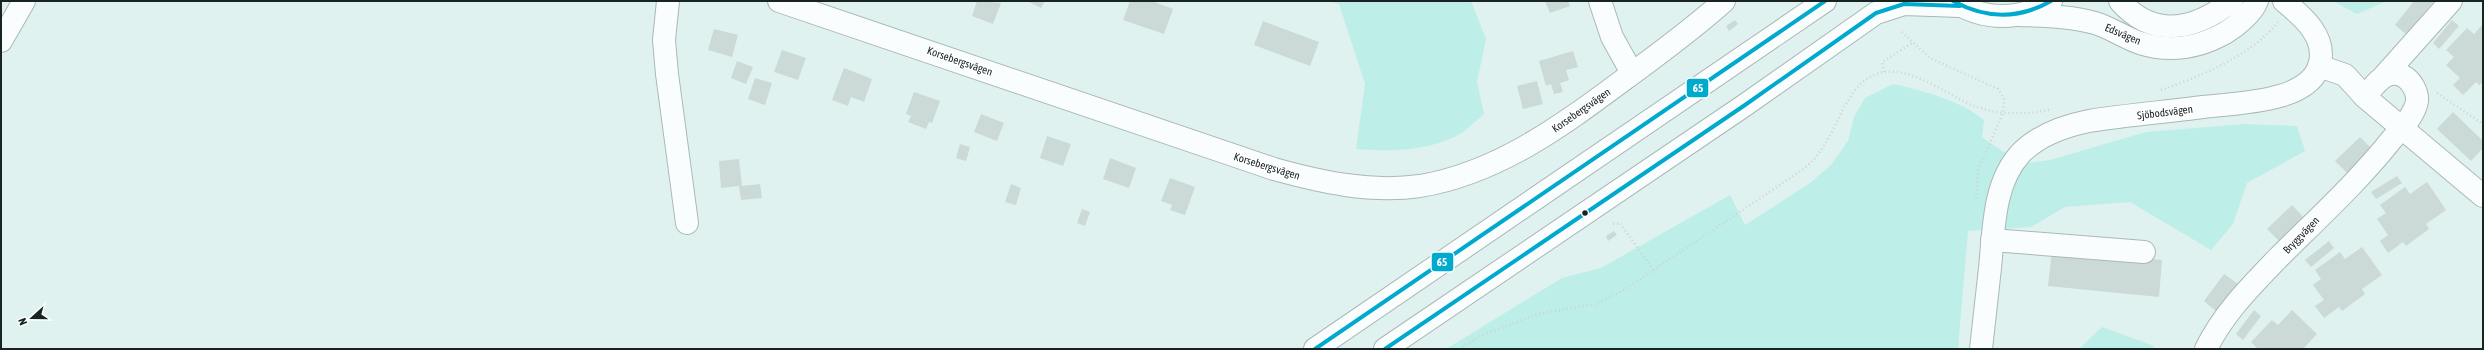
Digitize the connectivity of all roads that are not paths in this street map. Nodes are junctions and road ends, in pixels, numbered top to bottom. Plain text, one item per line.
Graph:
1 (24, 1) edge
2 (668, 1) edge
3 (779, 1) edge
4 (1600, 1) edge
5 (1724, 1) edge
6 (1825, 1) edge
7 (2051, 1) edge
8 (2120, 1) edge
9 (2232, 1) edge
10 (2257, 1) edge
11 (2451, 1) edge
12 (1957, 3) edge
13 (2288, 4) edge
14 (2019, 15) junction
15 (1, 42) edge
16 (2319, 66) junction
17 (1632, 73) junction
18 (2384, 76) junction
19 (2365, 97) junction
20 (2402, 127) junction
21 (2483, 196) edge
22 (687, 223) dead end
23 (1992, 240) junction
24 (2144, 252) dead end
25 (1315, 349) edge
26 (1385, 349) edge
27 (1981, 349) edge
28 (2206, 349) edge

1 - 15 street
2 - 22 street
3 - 17 street, Korsebergsvägen
4 - 17 street
5 - 17 street, Korsebergsvägen
6 - 25 street
7 - 14 street
8 - 9 street, Edsvägen
10 - 14 street, Edsvägen
11 - 18 street
12 - 14 street
12 - 26 street
13 - 16 street, Sjöbodsvägen
16 - 19 street
16 - 23 street, Sjöbodsvägen
18 - 19 street
18 - 20 street, Bryggvägen
19 - 20 street
20 - 21 street
20 - 28 street, Bryggvägen
23 - 24 street
23 - 27 street, Sjöbodsvägen

